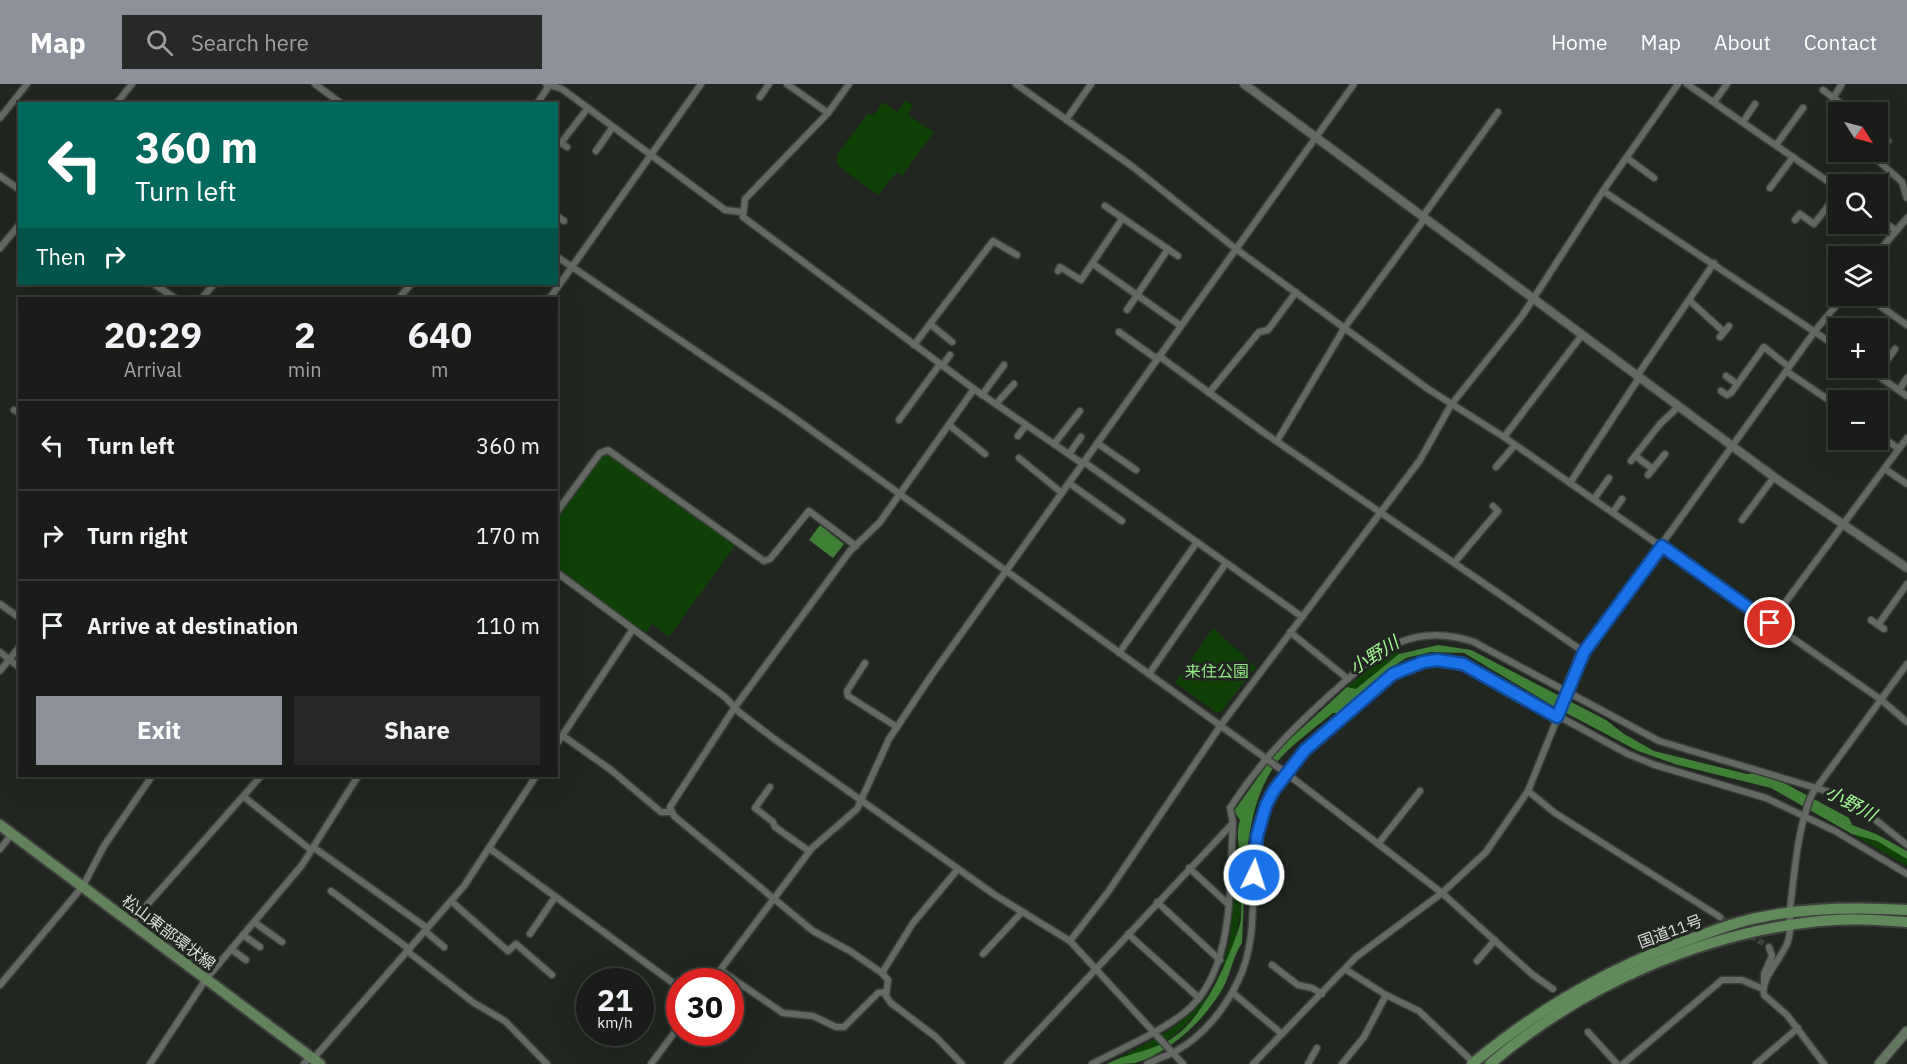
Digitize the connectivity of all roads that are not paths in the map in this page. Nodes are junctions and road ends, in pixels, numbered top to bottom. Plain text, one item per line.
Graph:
1 (27, 84) edge
2 (132, 84) edge
3 (317, 84) edge
4 (701, 84) edge
5 (769, 84) edge
6 (787, 84) edge
7 (849, 84) edge
8 (1016, 84) edge
9 (1091, 84) edge
10 (1244, 84) edge
11 (1354, 84) edge
12 (1678, 84) edge
13 (1687, 84) edge
14 (1727, 84) edge
15 (1842, 84) edge
16 (548, 85) edge
17 (1698, 87) edge
18 (1823, 90) dead end
19 (760, 97) dead end
20 (1833, 98) junction
21 (118, 102) edge
22 (340, 102) edge
23 (538, 102) edge
24 (1714, 102) junction
25 (1838, 102) edge
26 (1755, 105) dead end
27 (1803, 108) dead end
28 (587, 109) junction
29 (1498, 112) dead end
30 (828, 113) junction
31 (0, 118) edge
32 (1066, 120) junction
33 (1743, 122) junction
34 (612, 128) junction
35 (1317, 138) junction
36 (561, 144) edge
37 (1776, 145) junction
38 (596, 151) dead end
39 (651, 155) junction
40 (1793, 157) junction
41 (1626, 158) junction
42 (1880, 162) edge
43 (0, 176) edge
44 (1654, 178) dead end
45 (1828, 183) edge
46 (1770, 188) dead end
47 (18, 189) edge
48 (1603, 191) junction
49 (1907, 198) edge
50 (1105, 206) dead end
51 (1828, 206) edge
52 (742, 212) junction
53 (558, 216) edge
54 (1424, 217) junction
55 (1907, 218) edge
56 (1122, 219) junction
57 (1795, 220) dead end
58 (564, 221) dead end
59 (1888, 225) edge
60 (18, 226) edge
61 (1895, 230) junction
62 (1883, 246) edge
63 (0, 248) edge
64 (1168, 249) junction
65 (1236, 249) junction
66 (1017, 255) dead end
67 (1178, 256) dead end
68 (558, 257) edge
69 (1714, 263) junction
70 (1093, 264) junction
71 (572, 267) junction
72 (1058, 271) dead end
73 (156, 285) edge
74 (213, 285) edge
75 (410, 285) edge
76 (1296, 292) junction
77 (1137, 295) junction
78 (174, 297) edge
79 (203, 297) edge
80 (400, 297) edge
81 (551, 297) edge
82 (1533, 299) junction
83 (1689, 300) junction
84 (1836, 306) edge
85 (1878, 306) edge
86 (1127, 310) dead end
87 (930, 324) junction
88 (1181, 326) junction
89 (1345, 327) junction
90 (1906, 328) edge
91 (1815, 331) junction
92 (1119, 332) dead end
93 (1724, 332) dead end
94 (1582, 335) junction
95 (1828, 340) edge
96 (952, 342) dead end
97 (914, 345) junction
98 (1895, 349) dead end
99 (950, 355) dead end
100 (1158, 358) junction
101 (1888, 359) edge
102 (941, 365) junction
103 (1004, 365) dead end
104 (1788, 369) junction
105 (1726, 376) dead end
106 (1638, 377) junction
107 (1881, 378) edge
108 (1907, 378) edge
109 (1014, 384) dead end
110 (1737, 384) junction
111 (974, 389) junction
112 (1899, 390) junction
113 (1721, 391) dead end
114 (1209, 393) junction
115 (982, 395) junction
116 (1907, 396) edge
117 (1828, 399) edge
118 (996, 404) junction
119 (1451, 405) junction
120 (1678, 407) junction
121 (1080, 411) dead end
122 (899, 420) dead end
123 (949, 425) junction
124 (1026, 425) junction
125 (1018, 436) dead end
126 (1081, 437) dead end
127 (1504, 437) junction
128 (1907, 438) edge
129 (1276, 441) junction
130 (1888, 441) edge
131 (1097, 443) junction
132 (1054, 444) junction
133 (1515, 445) junction
134 (1732, 447) junction
135 (1899, 449) junction
136 (985, 454) dead end
137 (1069, 454) junction
138 (1665, 454) dead end
139 (1019, 458) dead end
140 (1084, 463) junction
141 (1496, 467) dead end
142 (1885, 469) junction
143 (1136, 470) dead end
144 (1774, 477) junction
145 (1609, 478) dead end
146 (1069, 483) junction
147 (1570, 483) junction
148 (1907, 484) edge
149 (1062, 493) junction
150 (899, 494) junction
151 (1594, 499) junction
152 (1622, 499) dead end
153 (1493, 506) dead end
154 (558, 510) edge
155 (1381, 512) junction
156 (1612, 512) junction
157 (1742, 520) dead end
158 (1122, 521) dead end
159 (1844, 526) junction
160 (1197, 542) junction
161 (856, 546) junction
162 (1662, 546) junction
163 (1226, 563) junction
164 (1454, 563) junction
165 (1907, 568) edge
166 (1006, 572) junction
167 (558, 573) edge
168 (1907, 584) edge
169 (0, 604) edge
170 (1301, 616) junction
171 (18, 617) edge
172 (1871, 620) dead end
173 (1770, 623) junction
174 (633, 628) junction
175 (1290, 632) junction
176 (18, 648) edge
177 (0, 652) edge
178 (1584, 652) junction
179 (1119, 653) junction
180 (9, 658) junction
181 (865, 663) dead end
182 (1907, 664) edge
183 (18, 666) edge
184 (0, 671) edge
185 (1149, 674) junction
186 (1348, 679) junction
187 (1566, 695) junction
188 (1880, 699) junction
189 (735, 707) junction
190 (1558, 715) junction
191 (1907, 722) edge
192 (1221, 725) junction
193 (897, 727) junction
194 (562, 736) junction
195 (558, 742) edge
196 (1266, 759) junction
197 (1284, 772) junction
198 (151, 777) edge
199 (260, 777) edge
200 (357, 777) edge
201 (535, 777) edge
202 (770, 787) dead end
203 (1420, 791) dead end
204 (1528, 791) junction
205 (1814, 792) junction
206 (244, 796) junction
207 (862, 801) junction
208 (671, 812) junction
209 (1804, 815) junction
210 (1233, 823) junction
211 (0, 825) edge
212 (12, 834) junction
213 (1378, 844) junction
214 (1907, 844) edge
215 (312, 848) junction
216 (489, 848) junction
217 (0, 849) edge
218 (809, 851) junction
219 (1189, 868) junction
220 (958, 869) junction
221 (1907, 874) edge
222 (83, 886) junction
223 (331, 891) dead end
224 (1442, 893) junction
225 (555, 897) junction
226 (774, 898) junction
227 (451, 901) junction
228 (1157, 902) junction
229 (1227, 903) junction
230 (1907, 910) edge
231 (1022, 912) junction
232 (1789, 912) junction
233 (1720, 917) tunnel mouth
234 (254, 922) junction
235 (1907, 922) edge
236 (131, 923) junction
237 (1791, 926) junction
238 (426, 930) junction
239 (530, 934) dead end
240 (1128, 934) junction
241 (243, 935) junction
242 (1495, 940) junction
243 (1070, 941) junction
244 (282, 942) dead end
245 (260, 947) dead end
246 (444, 947) dead end
247 (1769, 947) dead end
248 (231, 950) junction
249 (408, 950) junction
250 (983, 954) dead end
251 (246, 960) dead end
252 (1220, 960) junction
253 (1477, 961) dead end
254 (1272, 965) dead end
255 (1096, 967) junction
256 (722, 968) edge
257 (1345, 969) junction
258 (882, 973) junction
259 (552, 975) dead end
260 (666, 978) edge
261 (206, 979) junction
262 (0, 985) edge
263 (744, 986) edge
264 (1764, 986) junction
265 (1553, 989) dead end
266 (886, 992) junction
267 (1233, 993) junction
268 (1322, 994) junction
269 (1386, 995) junction
270 (1199, 998) junction
271 (1798, 1028) junction
272 (1907, 1030) edge
273 (1155, 1032) junction
274 (1588, 1032) dead end
275 (1282, 1034) junction
276 (666, 1044) edge
277 (1317, 1048) dead end
278 (1172, 1052) junction
279 (312, 1061) edge
280 (1474, 1063) edge
281 (150, 1064) edge
282 (547, 1064) edge
283 (651, 1064) edge
284 (962, 1064) edge
285 (1007, 1064) edge
286 (1092, 1064) edge
287 (1147, 1064) edge
288 (1182, 1064) edge
289 (1253, 1064) edge
290 (1308, 1064) edge
291 (1342, 1064) edge
292 (1490, 1064) edge
293 (1617, 1064) edge
294 (1623, 1064) edge
295 (1756, 1064) edge
296 (1824, 1064) edge
297 (1879, 1064) edge

1 - 31 street
2 - 21 street
3 - 22 street
4 - 39 street
5 - 19 street
6 - 30 street
7 - 30 street
8 - 32 street
9 - 32 street
10 - 35 street
11 - 35 street
12 - 41 street
13 - 17 street
14 - 24 street
15 - 20 street
16 - 23 street
16 - 28 street
17 - 24 street
18 - 20 street
20 - 25 street
24 - 33 street
26 - 33 street
27 - 37 street
28 - 34 street
28 - 36 street
29 - 54 street
30 - 52 street
32 - 65 street
33 - 37 street
34 - 38 street
34 - 39 street
35 - 54 street
35 - 65 street
37 - 40 street
39 - 52 street
39 - 71 street
40 - 45 street
40 - 46 street
41 - 44 street
41 - 48 street
42 - 49 street
43 - 47 street
48 - 69 street
48 - 82 street
50 - 56 street
51 - 57 street
52 - 97 street
53 - 58 street
54 - 82 street
54 - 89 street
55 - 61 street
56 - 64 street
56 - 70 street
59 - 61 street
60 - 63 street
61 - 62 street
64 - 67 street
64 - 77 street
65 - 76 street
65 - 88 street
66 - 87 street
68 - 71 street
69 - 83 street
69 - 91 street
70 - 72 street
70 - 77 street
71 - 81 street
71 - 150 street
73 - 78 street
74 - 79 street
75 - 80 street
76 - 89 street
76 - 114 street
77 - 86 street
77 - 88 street
82 - 94 street
82 - 119 street
83 - 93 street
83 - 106 street
84 - 91 street
85 - 90 street
87 - 96 street
87 - 97 street
88 - 100 street
89 - 119 street
89 - 129 street
91 - 95 street
91 - 104 street
92 - 100 street
94 - 106 street
94 - 127 street
97 - 102 street
98 - 101 street
99 - 102 street
100 - 114 street
100 - 131 street
102 - 111 street
102 - 122 street
103 - 115 street
104 - 110 street
104 - 117 street
104 - 134 street
105 - 110 street
106 - 120 street
106 - 147 street
107 - 112 street
108 - 112 street
109 - 118 street
110 - 113 street
111 - 115 street
111 - 123 street
112 - 116 street
114 - 129 street
115 - 118 street
118 - 124 street
119 - 127 street
119 - 155 street
120 - 134 street
120 - 138 street
121 - 132 street
123 - 136 street
123 - 150 street
124 - 125 street
124 - 132 street
126 - 137 street
127 - 133 street
128 - 135 street
129 - 155 street
130 - 135 street
131 - 140 street
131 - 143 street
132 - 137 street
133 - 141 street
133 - 147 street
134 - 144 street
134 - 162 street
135 - 142 street
137 - 140 street
139 - 149 street
140 - 146 street
140 - 160 street
142 - 148 street
142 - 159 street
144 - 157 street
144 - 159 street
145 - 151 street
146 - 149 street
146 - 158 street
147 - 151 street
149 - 166 street
150 - 161 street
150 - 166 street
151 - 156 street
152 - 156 street
153 - 164 street
154 - 161 street
155 - 164 street
155 - 170 street
156 - 162 street
159 - 165 street
159 - 173 street
160 - 163 street
160 - 179 street
161 - 189 street
162 - 173 street
162 - 178 street
163 - 170 street
163 - 185 street
164 - 178 street
166 - 179 street
166 - 193 street
167 - 174 street
168 - 172 street
169 - 171 street
170 - 175 street
173 - 188 street
174 - 189 street
174 - 194 street
175 - 186 street
175 - 192 street
176 - 180 street
177 - 180 street
178 - 187 street
179 - 185 street
180 - 183 street
180 - 184 street
181 - 193 street
182 - 188 street
185 - 192 street
186 - 187 street
186 - 196 street
187 - 190 street
187 - 205 street
188 - 191 street
188 - 205 street
189 - 207 street
189 - 208 street
190 - 197 street
190 - 204 street
190 - 209 street
192 - 196 street
192 - 243 street
193 - 207 street
194 - 195 street
194 - 208 street
196 - 197 street
196 - 210 street
197 - 213 street
197 - 267 street
198 - 222 street
199 - 206 street
200 - 215 street
201 - 216 street
202 - 218 street
203 - 213 street
204 - 224 street
204 - 233 street
205 - 209 street
205 - 214 street
206 - 215 street
206 - 236 street
207 - 218 street
207 - 220 street
208 - 226 street
209 - 221 street
209 - 232 street
210 - 219 street
210 - 229 street
211 - 212 main road, 松山東部環状線
212 - 217 street
212 - 222 main road, 松山東部環状線
213 - 224 street
215 - 234 street
215 - 238 street
216 - 225 street
216 - 227 street
218 - 226 street
219 - 228 street
219 - 229 street
220 - 231 street
220 - 258 street
222 - 236 main road, 松山東部環状線
222 - 262 street
223 - 249 street
224 - 242 street
224 - 257 street
225 - 239 street
225 - 260 street
226 - 256 street
226 - 258 street
227 - 238 street
227 - 259 street
228 - 240 street
228 - 252 street
229 - 252 street
230 - 232 highway, 国道11号
231 - 243 street
231 - 250 street
232 - 237 street
232 - 280 highway, 国道11号
234 - 241 street
234 - 244 street
235 - 237 highway, 国道11号
236 - 261 main road, 松山東部環状線
237 - 264 street
237 - 292 highway, 国道11号
238 - 246 street
238 - 249 street
240 - 255 street
240 - 270 street
241 - 245 street
241 - 248 street
242 - 253 street
242 - 265 street
243 - 255 street
247 - 264 street
248 - 251 street
248 - 261 street
249 - 279 street
249 - 282 street
252 - 270 street
254 - 268 street
255 - 273 street
255 - 285 street
257 - 268 street
257 - 269 street
258 - 266 street
261 - 279 main road, 松山東部環状線
261 - 281 street
263 - 266 street
264 - 271 street
264 - 294 street
266 - 284 street
267 - 275 street
267 - 278 street
268 - 275 street
269 - 280 street
269 - 291 street
270 - 273 street
271 - 295 street
271 - 296 street
272 - 297 main road
273 - 278 street
273 - 286 street
274 - 293 street
275 - 289 street
276 - 283 street
277 - 290 street
278 - 287 street
278 - 288 street

